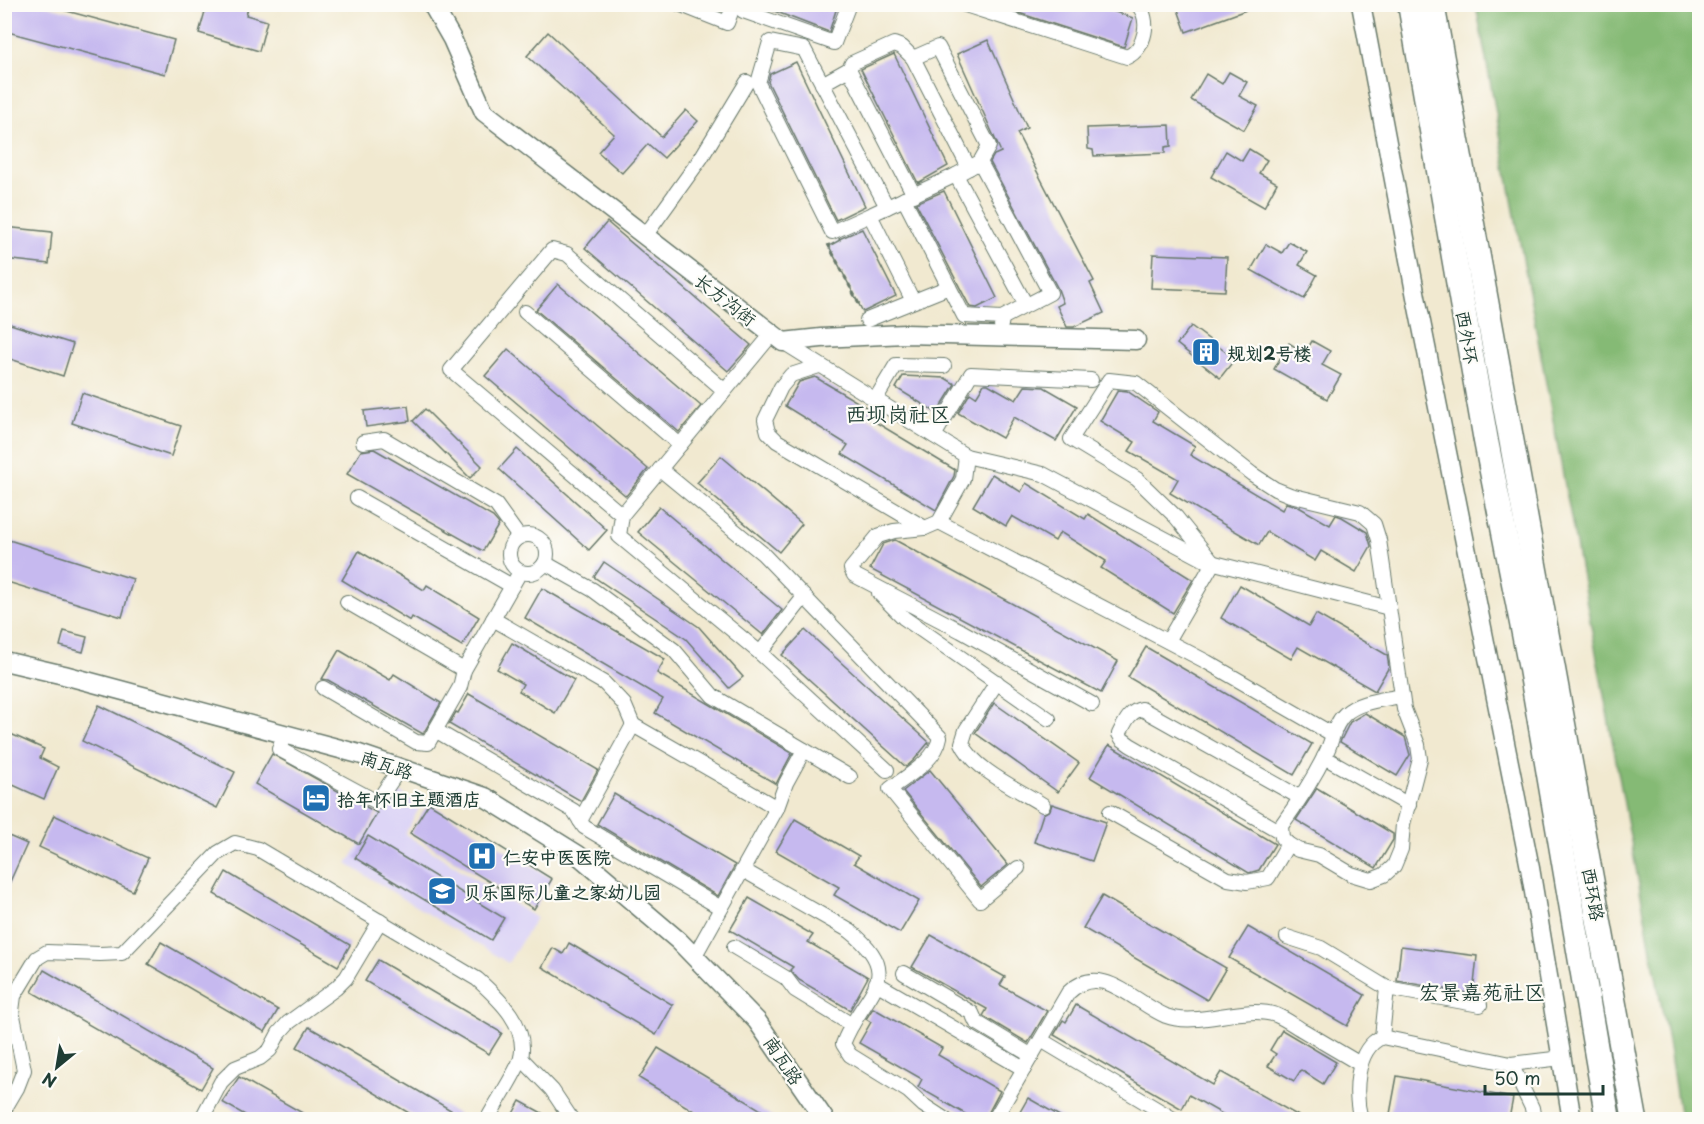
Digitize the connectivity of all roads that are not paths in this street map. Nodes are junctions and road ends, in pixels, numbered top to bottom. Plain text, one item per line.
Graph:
1 (432, 4) edge
2 (679, 4) edge
3 (849, 4) edge
4 (1137, 4) edge
5 (1361, 4) edge
6 (1410, 4) edge
7 (1432, 4) edge
8 (964, 5) edge
9 (738, 8) edge
10 (913, 58) junction
11 (849, 69) junction
12 (747, 82) dead end
13 (822, 84) junction
14 (968, 168) junction
15 (909, 197) junction
16 (887, 207) junction
17 (870, 215) junction
18 (645, 236) junction
19 (949, 287) junction
20 (913, 301) junction
21 (525, 312) dead end
22 (1002, 318) junction
23 (867, 320) road end
24 (1000, 336) junction
25 (777, 338) junction
26 (1136, 340) dead end
27 (819, 366) junction
28 (944, 366) dead end
29 (1091, 380) dead end
30 (725, 391) junction
31 (875, 400) junction
32 (934, 436) junction
33 (363, 442) dead end
34 (680, 445) junction
35 (966, 456) junction
36 (660, 469) junction
37 (357, 498) dead end
38 (622, 515) junction
39 (939, 522) junction
40 (925, 528) junction
41 (519, 537) junction
42 (545, 563) junction
43 (1213, 563) junction
44 (520, 572) junction
45 (869, 583) junction
46 (512, 586) junction
47 (804, 597) junction
48 (347, 602) dead end
49 (1389, 608) junction
50 (493, 620) junction
51 (1168, 641) junction
52 (760, 653) junction
53 (4, 662) edge
54 (1542, 669) junction
55 (464, 670) junction
56 (997, 682) junction
57 (323, 688) dead end
58 (1401, 696) junction
59 (1092, 704) dead end
60 (1049, 719) dead end
61 (633, 725) junction
62 (435, 730) junction
63 (285, 734) junction
64 (1332, 734) junction
65 (804, 750) junction
66 (1324, 757) junction
67 (400, 768) junction
68 (887, 770) dead end
69 (850, 777) dead end
70 (1299, 797) junction
71 (1043, 805) dead end
72 (1408, 805) junction
73 (777, 808) junction
74 (1110, 812) dead end
75 (580, 821) junction
76 (1285, 838) junction
77 (1018, 868) dead end
78 (743, 870) junction
79 (721, 908) junction
80 (380, 921) junction
81 (1287, 937) dead end
82 (734, 947) dead end
83 (694, 957) junction
84 (904, 973) dead end
85 (876, 983) junction
86 (1387, 988) junction
87 (1480, 1005) dead end
88 (852, 1025) junction
89 (1382, 1037) junction
90 (1041, 1040) junction
91 (1032, 1056) junction
92 (521, 1058) junction
93 (1562, 1058) junction
94 (1360, 1064) junction
95 (1511, 1064) junction
96 (1024, 1069) junction
97 (4, 1110) edge
98 (201, 1119) edge
99 (487, 1119) edge
100 (572, 1119) edge
101 (825, 1119) edge
102 (946, 1119) edge
103 (994, 1119) edge
104 (1175, 1119) edge
105 (1361, 1119) edge
106 (1534, 1119) edge
107 (1572, 1119) edge
108 (1608, 1119) edge
109 (1635, 1119) edge

1 - 18 street, 长方沟街
2 - 9 street
3 - 9 street
4 - 8 street
5 - 93 street
6 - 54 highway, 西外环
7 - 54 highway, 西外环
10 - 11 street
10 - 14 street
10 - 14 street
11 - 13 street
11 - 15 street
12 - 18 street
13 - 16 street
13 - 17 street
14 - 15 street
14 - 22 street
14 - 22 street
15 - 16 street
15 - 19 street
16 - 17 street
17 - 20 street
18 - 25 street, 长方沟街
19 - 20 street
19 - 22 street
20 - 23 street
21 - 34 street
22 - 24 street
24 - 25 street
24 - 26 street
25 - 27 street
25 - 30 street
27 - 31 street
27 - 40 street
28 - 31 street
29 - 32 street
30 - 34 street
30 - 38 street
31 - 32 street
32 - 35 street
33 - 41 street
34 - 36 street
35 - 39 street
35 - 43 street
36 - 38 street
36 - 47 street
37 - 46 street
38 - 52 street
39 - 40 street
39 - 51 street
40 - 45 street
41 - 42 street
41 - 44 street
42 - 44 street
42 - 65 street
43 - 49 street
43 - 49 street
43 - 51 street
44 - 46 street
45 - 56 street
45 - 59 street
46 - 50 street
47 - 52 street
47 - 77 street
48 - 55 street
49 - 58 street
50 - 55 street
50 - 61 street
51 - 64 street
52 - 68 street
53 - 63 street, 南瓦路
54 - 108 highway, 西环路
54 - 109 highway, 西环路
55 - 62 street
56 - 60 street
56 - 71 street
57 - 62 street
58 - 64 street
58 - 72 street
61 - 73 street
61 - 75 street
62 - 75 street
63 - 67 street, 南瓦路
63 - 67 street
64 - 66 street
65 - 69 street
65 - 73 street
66 - 70 street
66 - 72 street
67 - 83 street, 南瓦路
70 - 76 street
70 - 76 street
72 - 76 street
73 - 78 street
74 - 76 street
75 - 79 street
78 - 79 street
78 - 85 street
79 - 83 street
80 - 92 street
80 - 97 street
80 - 98 street
81 - 86 street
82 - 88 street
83 - 101 street, 南瓦路
84 - 91 street
85 - 88 street
85 - 96 street
86 - 87 street
86 - 89 street
88 - 102 street
89 - 94 street
89 - 95 street
90 - 91 street
90 - 94 street
90 - 104 street
91 - 96 street
92 - 99 street
92 - 100 street
93 - 95 street
93 - 107 street
94 - 105 street
95 - 106 street
96 - 103 street

